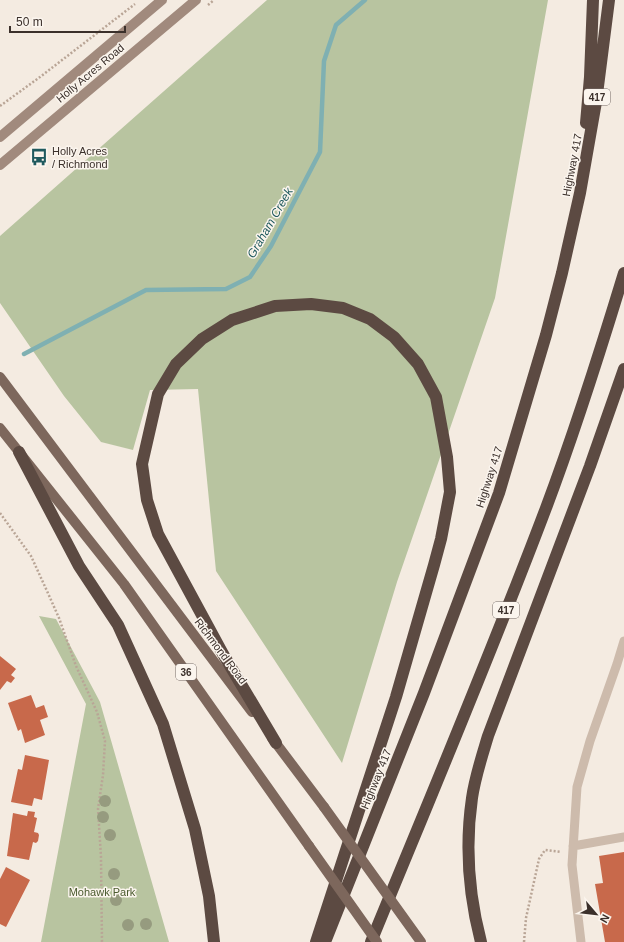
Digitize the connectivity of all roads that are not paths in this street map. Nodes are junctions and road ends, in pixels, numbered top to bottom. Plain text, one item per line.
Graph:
1 (162, 0) edge
2 (196, 0) edge
3 (593, 0) edge
4 (609, 0) edge
5 (0, 136) edge
6 (0, 165) edge
7 (580, 193) junction
8 (624, 273) edge
9 (624, 369) edge
10 (0, 377) edge
11 (0, 428) edge
12 (19, 452) junction
13 (624, 641) edge
14 (276, 743) junction
15 (624, 837) edge
16 (573, 850) junction
17 (214, 942) edge
18 (316, 942) edge
19 (326, 942) edge
20 (372, 942) edge
21 (378, 942) edge
22 (421, 942) edge
23 (481, 942) edge
24 (581, 942) edge

1 - 5 main road, Holly Acres Road
2 - 6 main road, Holly Acres Road
3 - 7 highway
4 - 7 highway, Highway 417 / 417
7 - 19 highway, Highway 417 / 417
8 - 20 highway, 417
9 - 23 highway
10 - 14 main road, Richmond Road / 36
11 - 12 main road, 36
12 - 17 highway
12 - 21 main road, 36, bridge
13 - 16 lane
14 - 18 highway
14 - 22 main road, Richmond Road / 36, bridge
15 - 16 lane
16 - 24 lane

